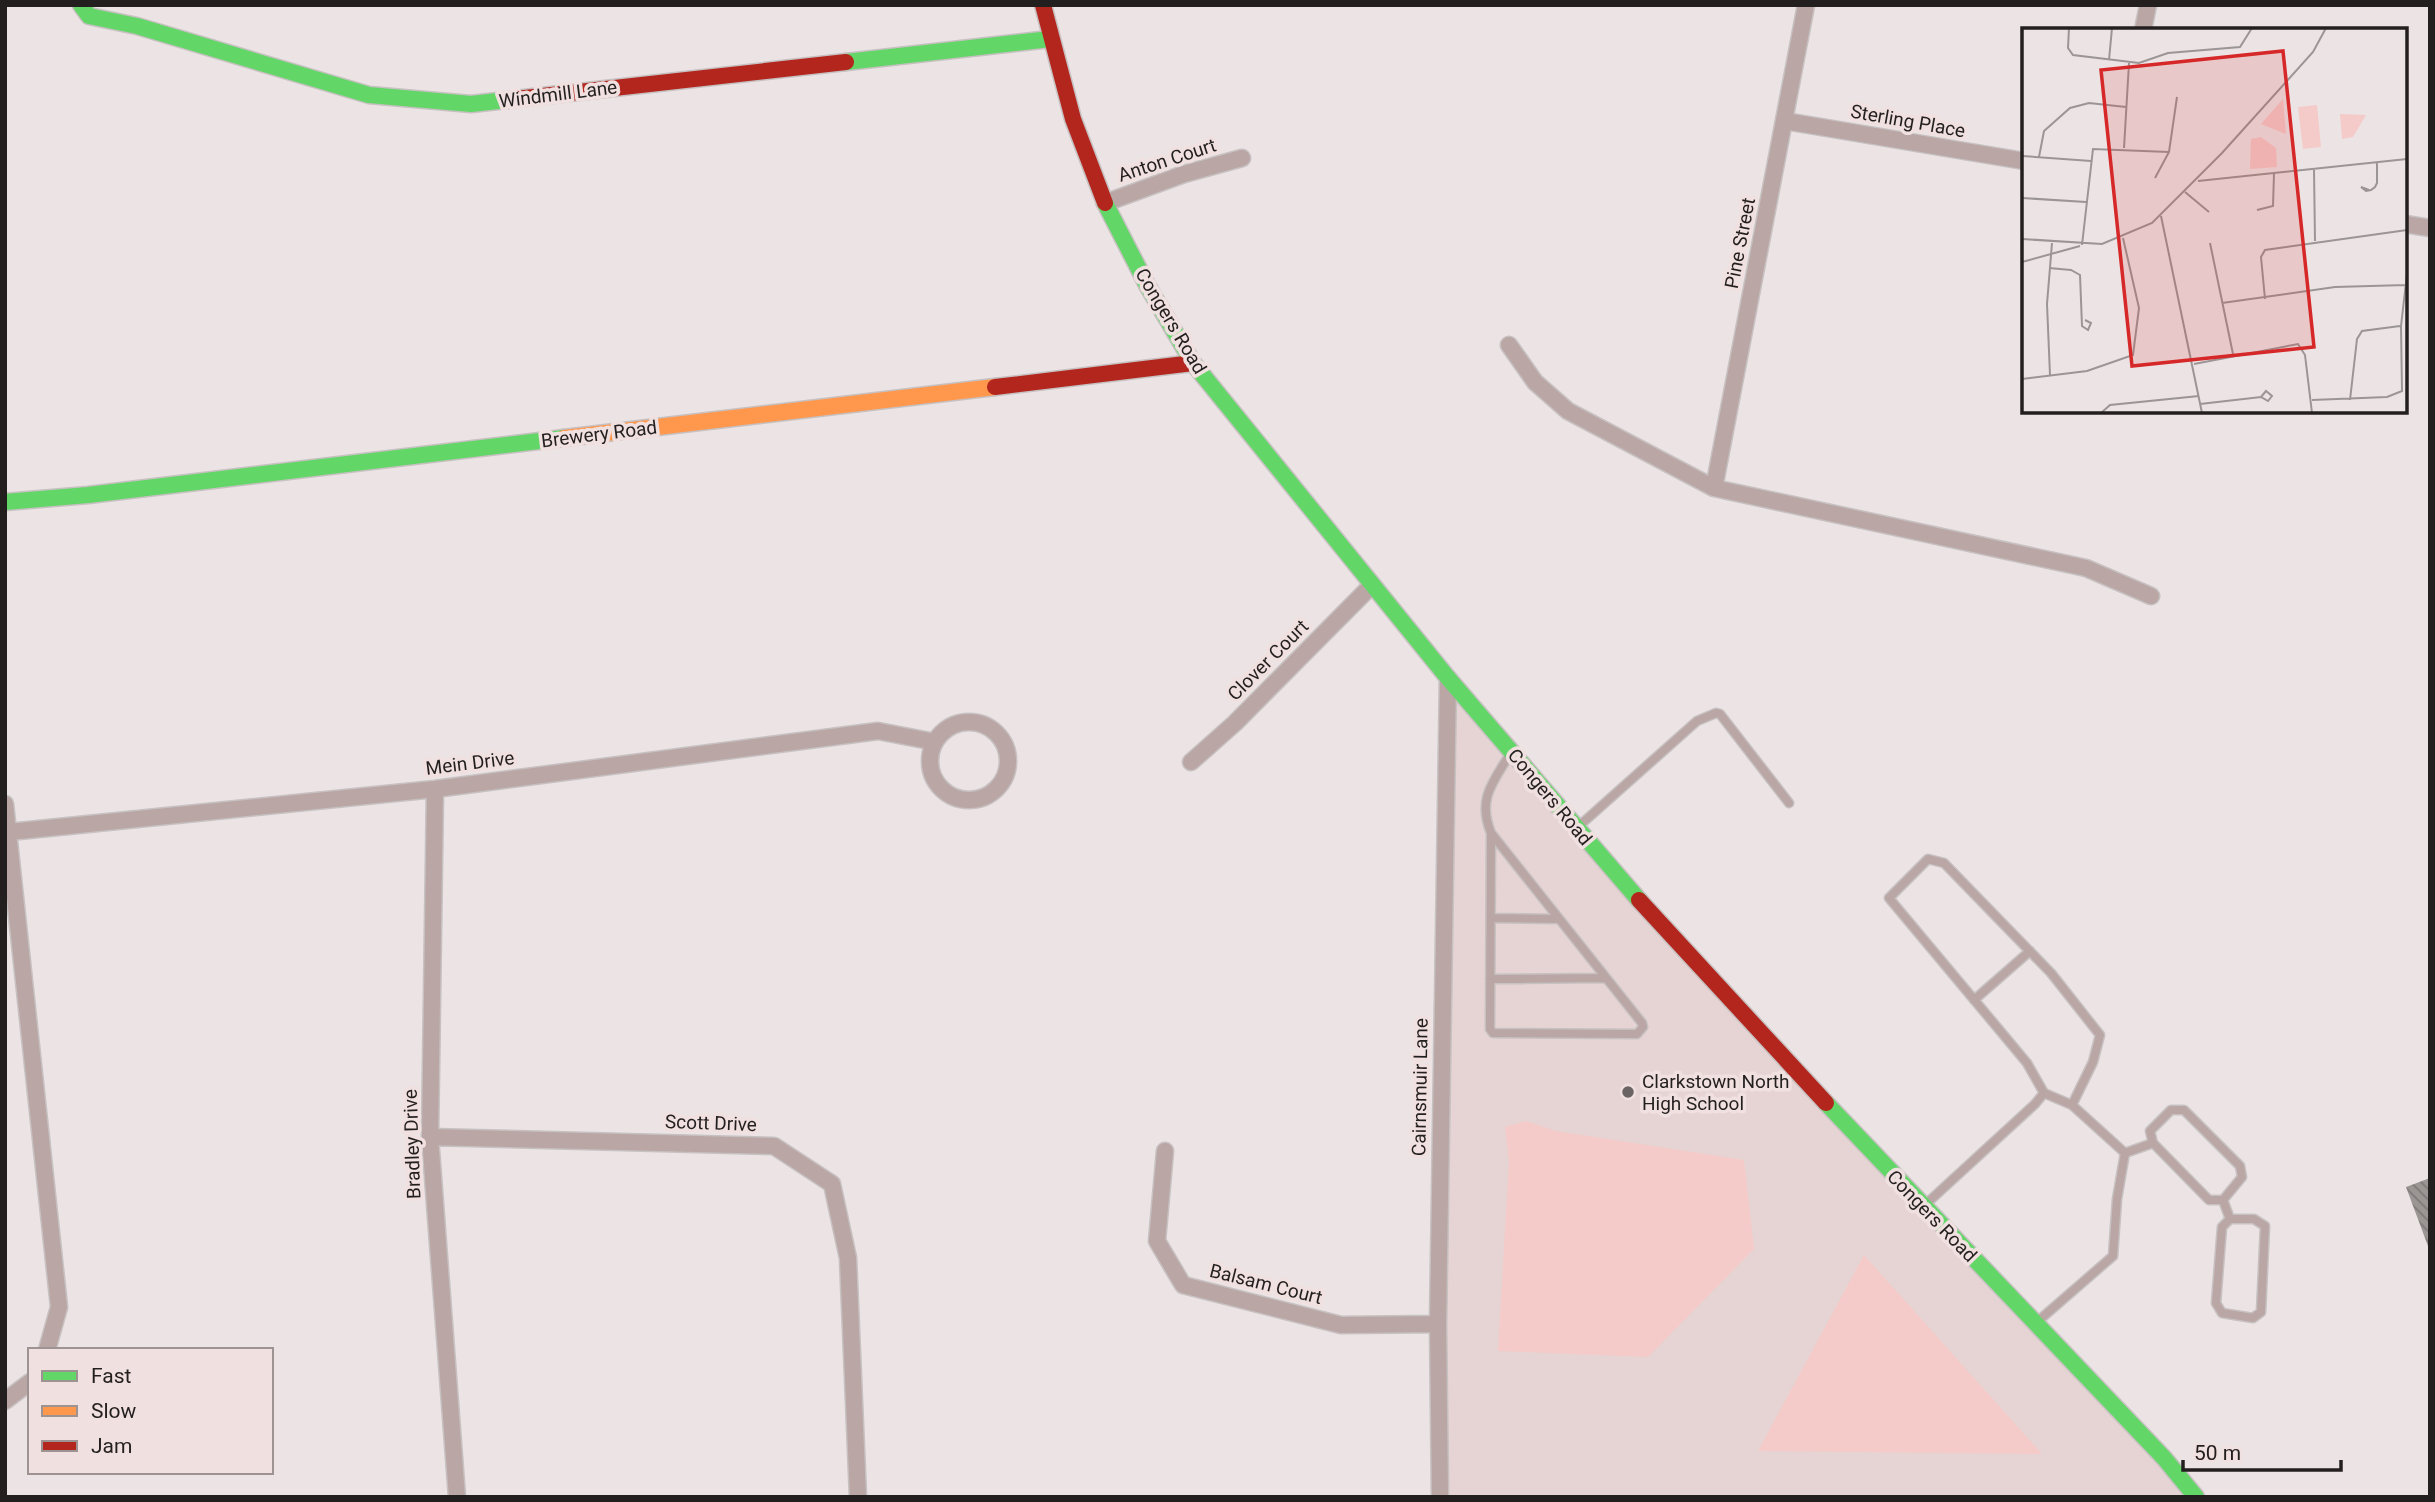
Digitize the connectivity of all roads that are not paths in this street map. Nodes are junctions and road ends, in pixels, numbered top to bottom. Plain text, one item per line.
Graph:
1 (81, 5) edge
2 (1042, 5) edge
3 (1805, 5) edge
4 (2148, 5) edge
5 (2143, 28) edge
6 (1050, 39) junction
7 (1785, 121) junction
8 (1242, 158) dead end
9 (2022, 161) edge
10 (1105, 203) junction
11 (2407, 224) edge
12 (2430, 228) edge
13 (1509, 345) dead end
14 (1193, 363) junction
15 (1714, 488) junction
16 (5, 502) edge
17 (1372, 585) junction
18 (2151, 596) dead end
19 (1448, 678) junction
20 (935, 742) junction
21 (1512, 752) junction
22 (1191, 762) dead end
23 (435, 789) junction
24 (1789, 803) dead end
25 (5, 804) edge
26 (1577, 828) junction
27 (9, 832) junction
28 (1492, 833) junction
29 (1491, 918) junction
30 (1559, 919) junction
31 (2030, 951) junction
32 (1606, 978) junction
33 (1490, 979) junction
34 (1974, 1000) junction
35 (2044, 1093) junction
36 (2072, 1105) junction
37 (430, 1136) junction
38 (2153, 1143) junction
39 (1165, 1151) dead end
40 (2125, 1153) junction
41 (2223, 1200) junction
42 (1923, 1207) junction
43 (2230, 1219) junction
44 (1438, 1324) junction
45 (2035, 1324) junction
46 (48, 1348) edge
47 (28, 1384) edge
48 (5, 1401) edge
49 (457, 1497) edge
50 (858, 1497) edge
51 (1440, 1497) edge
52 (2196, 1497) edge

1 - 6 street, Windmill Lane
2 - 6 street, Congers Road
3 - 7 street, Pine Street
4 - 5 street
6 - 10 street, Congers Road
7 - 9 street, Sterling Place
7 - 15 street, Pine Street
8 - 10 street, Anton Court
10 - 14 street, Congers Road
11 - 12 street
13 - 15 street
14 - 16 street, Brewery Road
14 - 17 street, Congers Road
15 - 18 street
17 - 19 street, Congers Road
17 - 22 street, Clover Court
19 - 21 street, Congers Road
19 - 44 street, Cairnsmuir Lane
20 - 20 street
20 - 23 street, Mein Drive
21 - 26 street, Congers Road
21 - 28 lane
23 - 27 street, Mein Drive
23 - 37 street, Bradley Drive
24 - 26 lane
25 - 27 street
26 - 42 street, Congers Road
27 - 46 street
28 - 29 lane
28 - 30 lane
29 - 30 lane
29 - 33 lane
30 - 32 lane
31 - 34 lane
31 - 34 lane
31 - 36 lane
32 - 33 lane
32 - 33 lane
34 - 35 lane
35 - 36 lane
35 - 42 lane
36 - 40 lane
37 - 49 street, Bradley Drive
37 - 50 street, Scott Drive
38 - 40 lane
38 - 41 lane
38 - 41 lane
39 - 44 street, Balsam Court
40 - 45 lane
41 - 43 lane
42 - 45 street, Congers Road
43 - 43 lane
44 - 51 street, Cairnsmuir Lane
45 - 52 street, Congers Road
47 - 48 street

